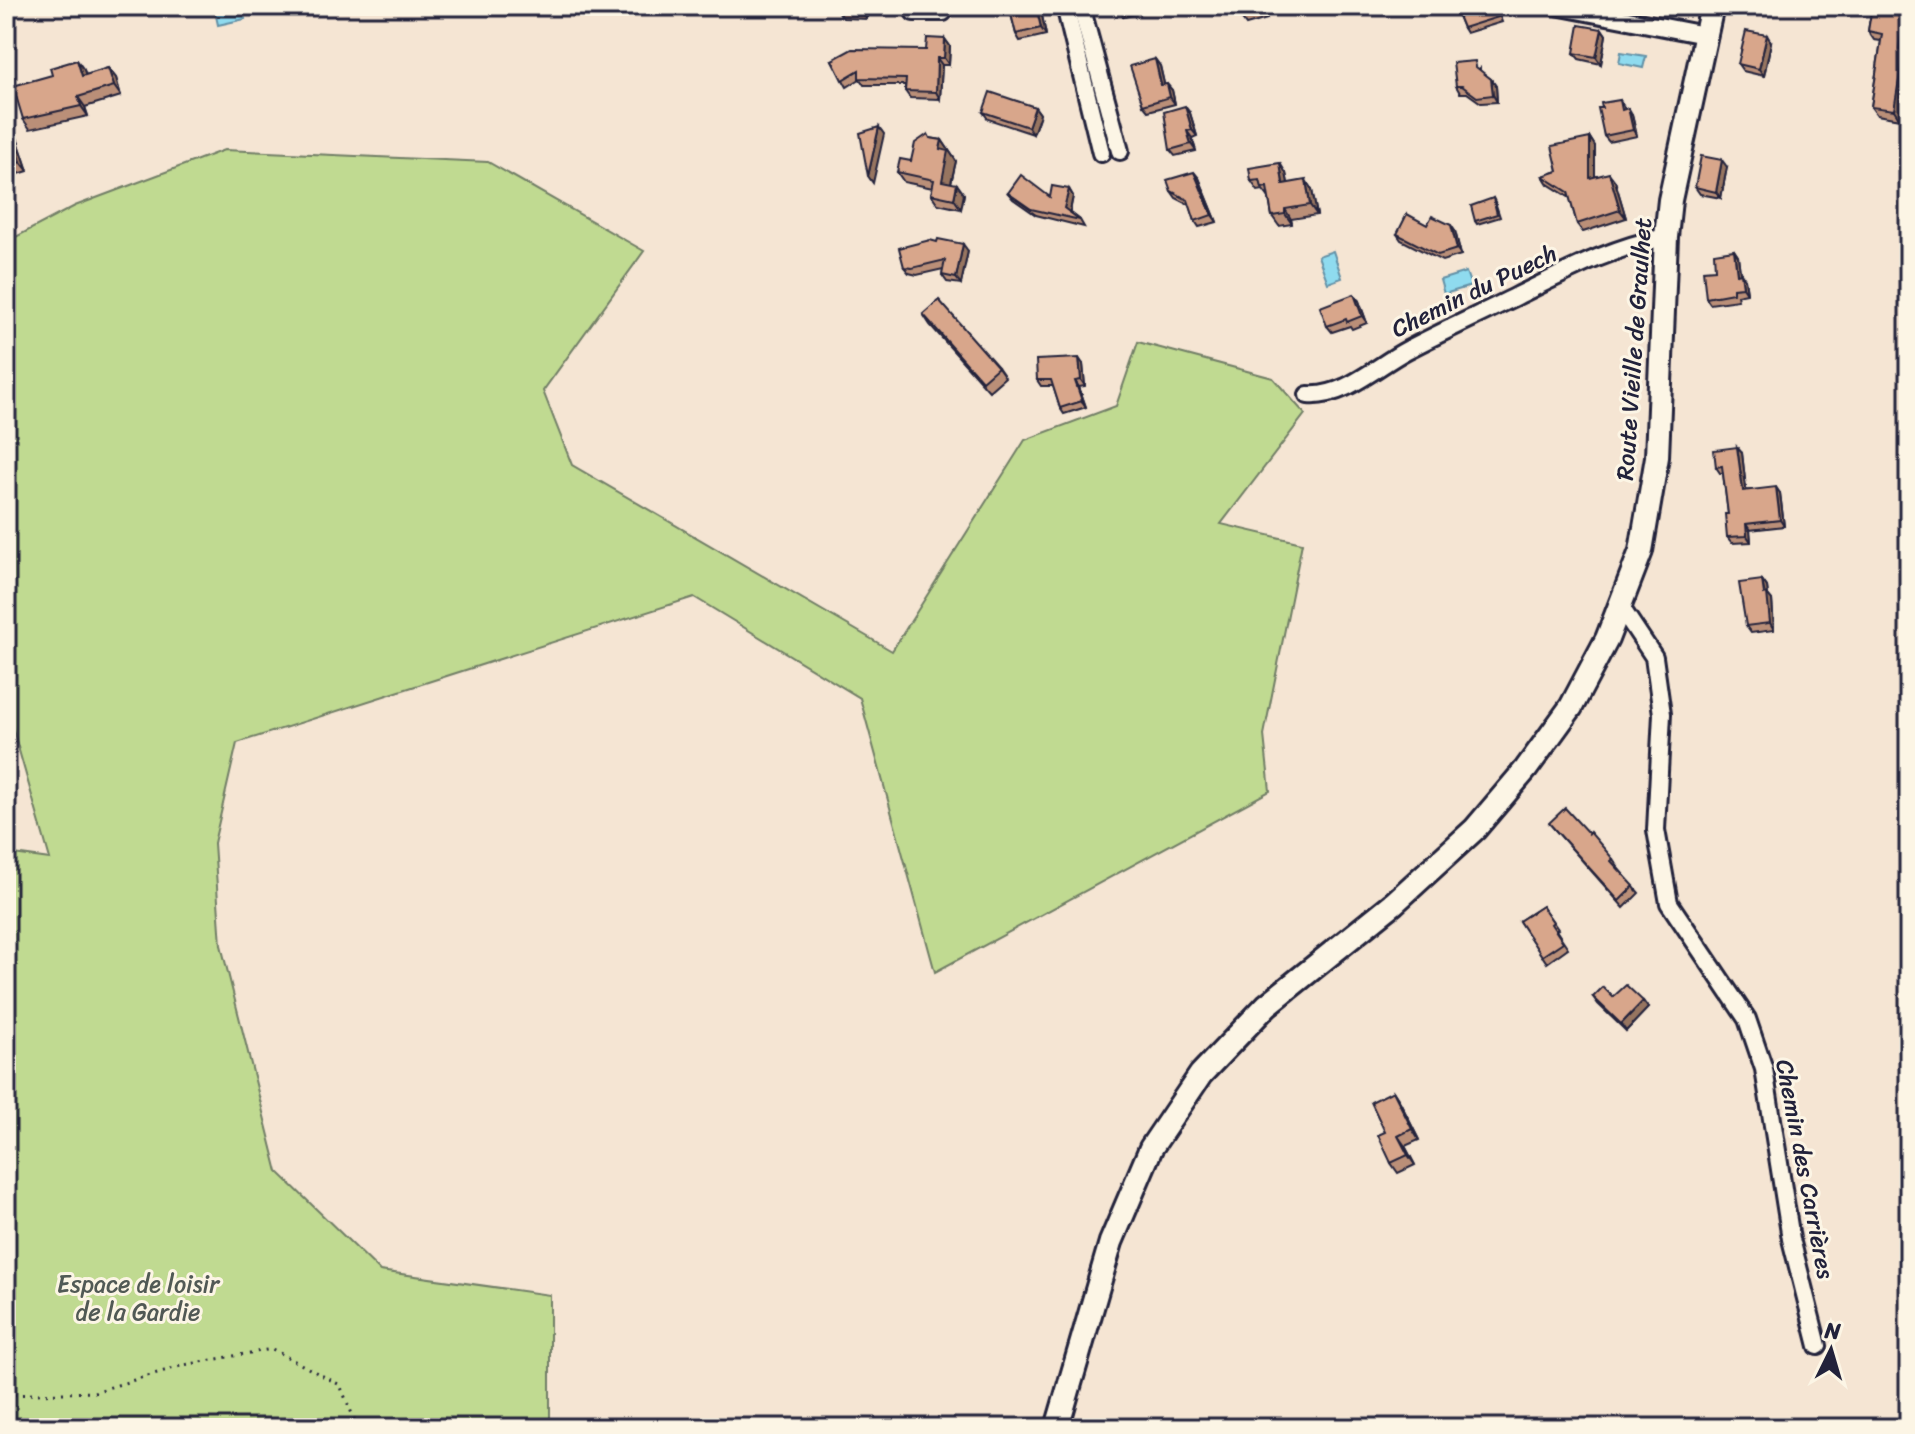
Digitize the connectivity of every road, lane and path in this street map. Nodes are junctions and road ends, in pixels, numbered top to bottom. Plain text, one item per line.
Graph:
1 (943, 6) edge
2 (1065, 6) edge
3 (1081, 6) edge
4 (1556, 6) edge
5 (1712, 6) edge
6 (914, 12) dead end
7 (1705, 35) junction
8 (1120, 151) dead end
9 (1101, 153) dead end
10 (1666, 237) junction
11 (1308, 395) dead end
12 (1620, 606) junction
13 (1818, 1346) dead end
14 (6, 1395) edge
15 (358, 1428) edge
16 (1057, 1428) edge

1 - 6 street
2 - 9 street
3 - 8 street
4 - 7 street
5 - 7 main road, Route Vieille de Graulhet
7 - 10 main road, Route Vieille de Graulhet
10 - 11 street, Chemin du Puech
10 - 12 main road, Route Vieille de Graulhet
12 - 13 street, Chemin des Carrières
12 - 16 main road, Route Vieille de Graulhet
14 - 15 path

